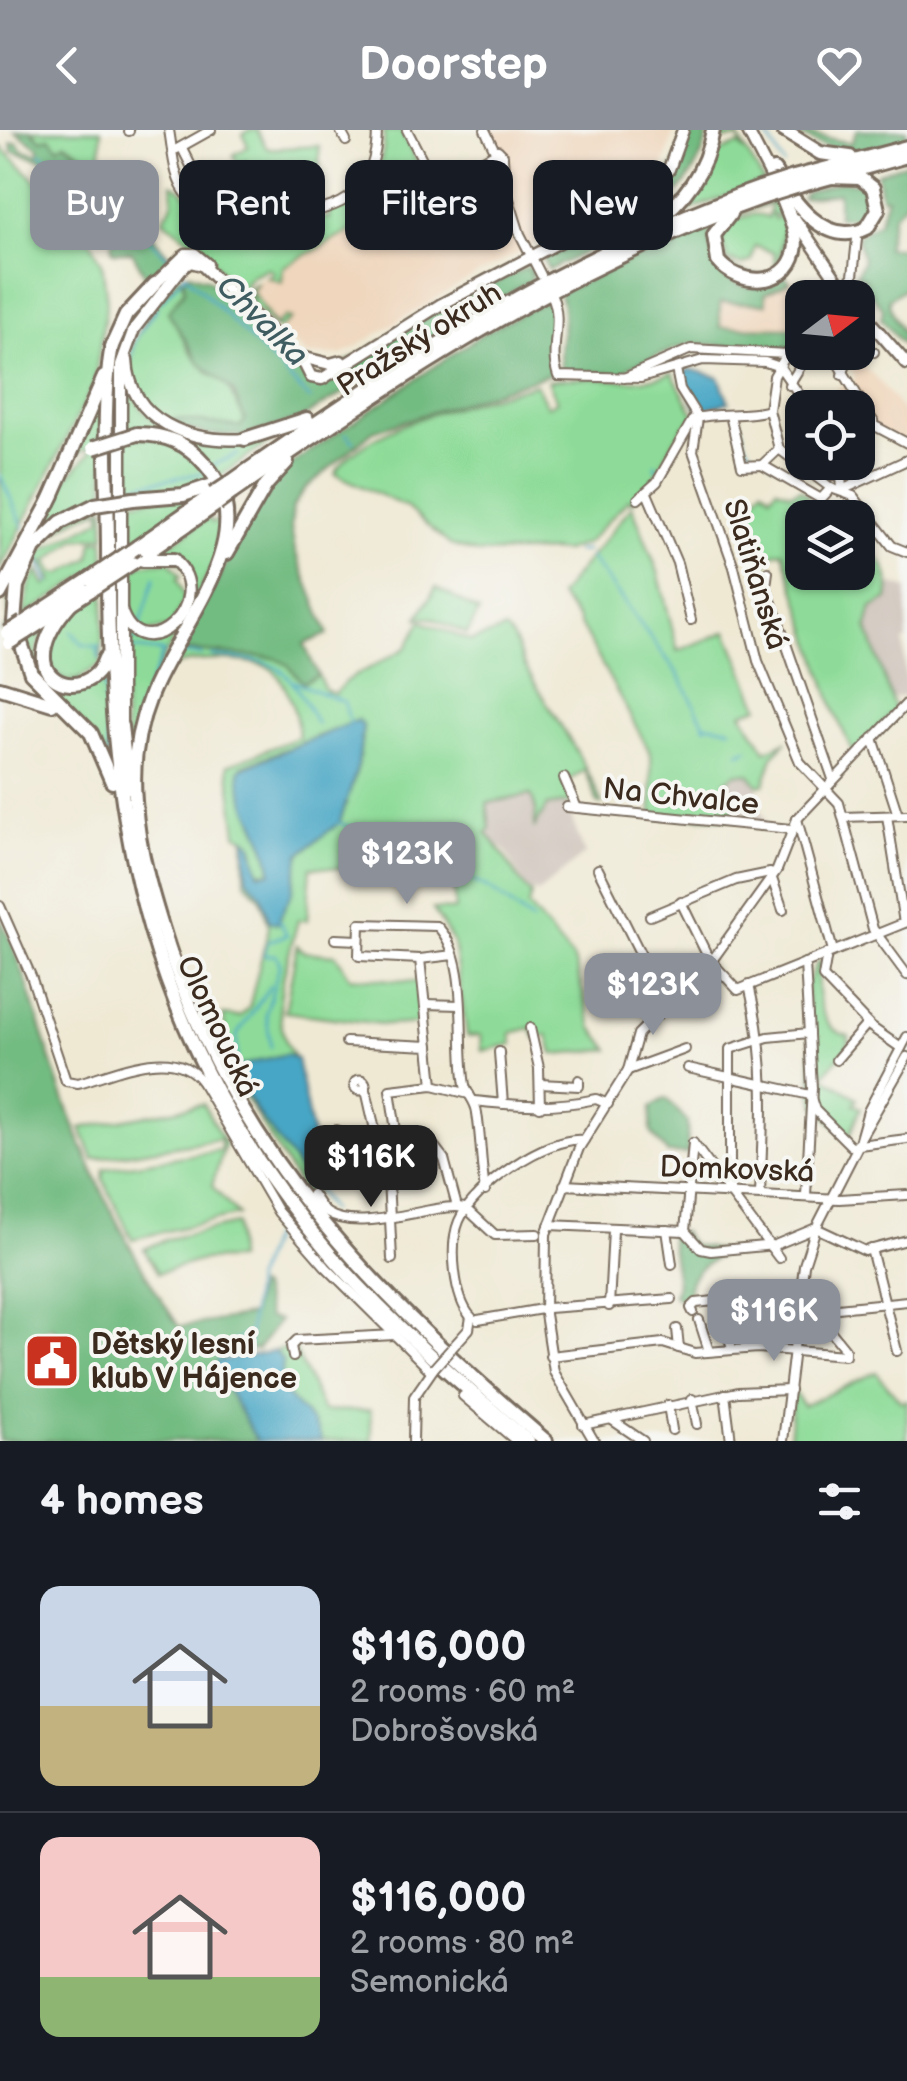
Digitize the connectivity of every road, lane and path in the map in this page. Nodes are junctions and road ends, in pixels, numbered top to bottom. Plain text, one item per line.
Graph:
1 (169, 130) edge
2 (211, 130) edge
3 (340, 130) edge
4 (377, 130) edge
5 (407, 130) edge
6 (484, 130) edge
7 (678, 130) edge
8 (713, 130) edge
9 (750, 130) edge
10 (783, 130) edge
11 (346, 142) dead end
12 (907, 147) edge
13 (177, 149) junction
14 (877, 154) junction
15 (907, 156) edge
16 (497, 157) junction
17 (184, 160) edge
18 (774, 170) junction
19 (830, 176) junction
20 (179, 179) edge
21 (797, 181) junction
22 (762, 193) junction
23 (782, 197) junction
24 (673, 206) edge
25 (325, 207) edge
26 (673, 225) edge
27 (857, 240) dead end
28 (607, 250) edge
29 (531, 255) junction
30 (825, 266) junction
31 (541, 275) dead end
32 (834, 280) edge
33 (851, 280) edge
34 (155, 284) joint
35 (552, 296) dead end
36 (139, 322) junction
37 (875, 327) edge
38 (112, 344) junction
39 (419, 354) junction
40 (785, 354) edge
41 (785, 356) edge
42 (907, 364) edge
43 (310, 366) junction
44 (780, 367) junction
45 (327, 368) junction
46 (676, 369) junction
47 (798, 370) edge
48 (840, 370) edge
49 (844, 370) edge
50 (842, 374) junction
51 (624, 378) junction
52 (790, 385) junction
53 (793, 390) edge
54 (855, 390) edge
55 (769, 410) junction
56 (730, 415) junction
57 (698, 418) junction
58 (307, 419) junction
59 (763, 423) dead end
60 (875, 424) edge
61 (319, 433) junction
62 (245, 439) joint
63 (902, 442) edge
64 (779, 448) junction
65 (907, 458) edge
66 (762, 465) junction
67 (841, 480) edge
68 (229, 484) junction
69 (831, 488) junction
70 (842, 490) junction
71 (647, 493) junction
72 (213, 495) junction
73 (638, 499) dead end
74 (49, 503) junction
75 (907, 552) edge
76 (136, 558) junction
77 (174, 560) joint
78 (768, 572) dead end
79 (91, 585) junction
80 (118, 589) junction
81 (204, 589) junction
82 (0, 594) edge
83 (71, 603) junction
84 (691, 620) dead end
85 (24, 628) junction
86 (108, 631) junction
87 (4, 640) edge
88 (0, 688) edge
89 (907, 703) edge
90 (121, 726) joint
91 (872, 738) junction
92 (104, 760) junction
93 (564, 778) dead end
94 (833, 778) junction
95 (822, 789) junction
96 (567, 807) dead end
97 (578, 808) junction
98 (902, 815) edge
99 (887, 816) junction
100 (842, 817) junction
101 (122, 818) junction
102 (796, 819) junction
103 (791, 829) junction
104 (140, 837) junction
105 (598, 869) dead end
106 (774, 874) junction
107 (681, 902) junction
108 (0, 906) edge
109 (783, 910) dead end
110 (650, 916) dead end
111 (906, 922) edge
112 (876, 935) junction
113 (335, 939) dead end
114 (359, 940) junction
115 (830, 952) junction
116 (453, 955) junction
117 (420, 959) junction
118 (711, 962) junction
119 (805, 962) junction
120 (907, 975) edge
121 (748, 986) junction
122 (672, 1002) junction
123 (426, 1004) junction
124 (459, 1004) junction
125 (867, 1024) junction
126 (530, 1028) dead end
127 (809, 1033) junction
128 (907, 1037) edge
129 (762, 1039) junction
130 (346, 1042) dead end
131 (429, 1046) junction
132 (686, 1049) dead end
133 (499, 1052) dead end
134 (904, 1052) edge
135 (836, 1060) dead end
136 (688, 1068) dead end
137 (628, 1070) junction
138 (730, 1078) junction
139 (579, 1080) dead end
140 (433, 1084) junction
141 (540, 1084) junction
142 (766, 1086) junction
143 (366, 1090) dead end
144 (810, 1096) junction
145 (472, 1098) junction
146 (504, 1104) junction
147 (608, 1104) junction
148 (540, 1108) junction
149 (336, 1130) dead end
150 (907, 1139) edge
151 (584, 1140) junction
152 (860, 1142) junction
153 (378, 1144) junction
154 (398, 1144) junction
155 (415, 1144) junction
156 (386, 1159) dead end
157 (418, 1174) dead end
158 (564, 1186) junction
159 (688, 1190) junction
160 (485, 1191) junction
161 (730, 1192) junction
162 (760, 1193) junction
163 (312, 1194) dead end
164 (806, 1194) junction
165 (907, 1195) edge
166 (832, 1196) junction
167 (456, 1204) junction
168 (467, 1209) junction
169 (390, 1220) junction
170 (548, 1225) junction
171 (816, 1228) junction
172 (613, 1230) junction
173 (668, 1230) junction
174 (686, 1232) junction
175 (537, 1234) dead end
176 (907, 1240) edge
177 (770, 1246) junction
178 (871, 1249) junction
179 (392, 1258) dead end
180 (779, 1258) dead end
181 (672, 1264) dead end
182 (800, 1292) junction
183 (672, 1299) dead end
184 (907, 1300) edge
185 (884, 1302) junction
186 (609, 1306) junction
187 (544, 1310) junction
188 (818, 1310) junction
189 (747, 1314) dead end
190 (723, 1318) dead end
191 (474, 1320) junction
192 (677, 1329) dead end
193 (395, 1335) junction
194 (679, 1348) junction
195 (732, 1348) junction
196 (758, 1348) junction
197 (794, 1350) junction
198 (709, 1351) junction
199 (897, 1351) dead end
200 (550, 1356) junction
201 (292, 1357) dead end
202 (433, 1369) junction
203 (790, 1390) junction
204 (725, 1394) junction
205 (463, 1396) dead end
206 (692, 1400) junction
207 (668, 1405) junction
208 (612, 1420) junction
209 (583, 1424) junction
210 (697, 1424) dead end
211 (672, 1430) dead end
212 (412, 1441) edge
213 (516, 1441) edge
214 (528, 1441) edge
215 (546, 1441) edge
216 (594, 1441) edge
217 (643, 1441) edge
218 (731, 1441) edge
219 (784, 1441) edge

1 - 13 street
2 - 13 street
3 - 11 street
4 - 25 street
5 - 16 street
6 - 16 street
7 - 29 main road
7 - 29 main road
8 - 24 highway
9 - 18 main road
9 - 23 main road
10 - 14 highway
12 - 14 highway, Pražský okruh
13 - 17 street
13 - 20 street
14 - 21 highway, Pražský okruh
15 - 19 highway, Pražský okruh
16 - 29 street
18 - 19 highway
18 - 30 main road
19 - 21 highway, Pražský okruh
21 - 22 highway, Pražský okruh, bridge
22 - 23 highway
22 - 26 highway, Pražský okruh
22 - 61 highway, Pražský okruh
23 - 30 main road
27 - 33 street
28 - 39 highway, Pražský okruh
29 - 31 street
29 - 45 main road
30 - 32 main road
34 - 38 highway
34 - 43 main road
35 - 51 street
36 - 43 main road
36 - 62 main road
36 - 80 main road
37 - 42 main road
38 - 74 highway
38 - 86 highway
39 - 58 highway
39 - 68 highway, Pražský okruh
40 - 51 street
41 - 44 street
43 - 45 main road
43 - 45 main road
44 - 46 street
44 - 52 street
44 - 55 street
46 - 51 street
46 - 57 street
47 - 52 street
48 - 50 street
49 - 50 street
50 - 54 street
52 - 53 street
55 - 56 street
55 - 59 street
55 - 64 street
56 - 57 street
56 - 66 street
57 - 71 street
57 - 95 street, Slatiňanská
58 - 62 highway
58 - 68 highway
60 - 63 street
61 - 68 highway, Pražský okruh
61 - 81 highway
63 - 65 street
64 - 66 street
64 - 69 street
65 - 70 street
66 - 69 street
67 - 70 street
68 - 72 highway
69 - 70 street
70 - 75 street
71 - 73 street
71 - 84 street
72 - 76 highway
72 - 92 highway, bridge
74 - 81 highway, bridge
74 - 82 highway
76 - 77 highway
76 - 79 highway, bridge
77 - 80 main road
78 - 94 street
79 - 83 highway
79 - 85 highway
80 - 90 main road
81 - 104 highway
83 - 85 highway
83 - 86 highway
85 - 87 highway, bridge
86 - 101 highway
88 - 92 highway
89 - 91 street
90 - 104 highway
91 - 94 street
91 - 98 street
92 - 101 highway
93 - 97 street
94 - 95 street
95 - 100 street, Slatiňanská
95 - 102 street
96 - 97 street, Na Chvalce
97 - 103 street, Na Chvalce
98 - 99 street
99 - 100 street
99 - 111 street
100 - 112 street, Slatiňanská
101 - 214 highway, Olomoucká
102 - 103 street
102 - 115 street
103 - 106 street
104 - 215 highway, Olomoucká
105 - 122 street
106 - 107 street
106 - 109 street
106 - 118 street
107 - 110 street
107 - 118 street
108 - 193 street
111 - 112 street
112 - 115 street
112 - 120 street
113 - 114 street
114 - 116 street
114 - 117 street
115 - 119 street
115 - 125 street
116 - 117 street
116 - 124 street
117 - 123 street
118 - 121 street
118 - 122 street
119 - 121 street
119 - 127 street
121 - 129 street
122 - 137 street
123 - 124 street
123 - 131 street
124 - 145 street
125 - 134 street
125 - 135 street
126 - 141 street
127 - 129 street
127 - 144 street
128 - 134 street
129 - 138 street
129 - 142 street
130 - 131 street
131 - 140 street
132 - 137 street
133 - 146 street
134 - 152 street
136 - 138 street
137 - 147 street
138 - 142 street
138 - 161 street
139 - 141 street
140 - 145 street
140 - 154 street
141 - 148 street
142 - 144 street
142 - 162 street
143 - 153 street
144 - 152 street
144 - 164 street
145 - 146 street
145 - 160 street
146 - 148 street
147 - 148 street
147 - 151 street
149 - 153 street
150 - 152 street
151 - 158 street
151 - 160 street
152 - 166 street
153 - 154 street
154 - 155 street
155 - 157 street
155 - 167 street
156 - 169 street
158 - 159 street, Domkovská
158 - 170 street
159 - 161 street, Domkovská
159 - 161 street
159 - 174 street
160 - 168 street
161 - 162 street, Domkovská
161 - 177 street
162 - 164 street, Domkovská
163 - 169 street
164 - 166 street, Domkovská
165 - 166 street, Domkovská
166 - 171 street
167 - 168 street
167 - 169 street
168 - 175 street
168 - 191 street
169 - 179 street
170 - 172 street
170 - 187 street
171 - 177 street
171 - 178 street
171 - 182 street
172 - 173 street
172 - 186 street
173 - 174 street
173 - 181 street
174 - 177 street
176 - 178 street
177 - 180 street
178 - 185 street
182 - 188 street
182 - 197 street
182 - 198 street
183 - 186 street
184 - 185 street
185 - 188 street
185 - 199 street
186 - 187 street
187 - 191 street
187 - 200 street
188 - 197 street
189 - 196 street
190 - 195 street
191 - 202 street, bridge
192 - 194 street
193 - 201 street
193 - 202 street
194 - 198 street
194 - 200 street
195 - 196 street
195 - 198 street
196 - 197 street
197 - 203 street
200 - 209 street
202 - 212 street
203 - 204 street
203 - 219 street
204 - 206 street
204 - 218 street
205 - 213 street
206 - 207 street
206 - 210 street
207 - 208 street
207 - 211 street
208 - 209 street
208 - 217 street
209 - 216 street

